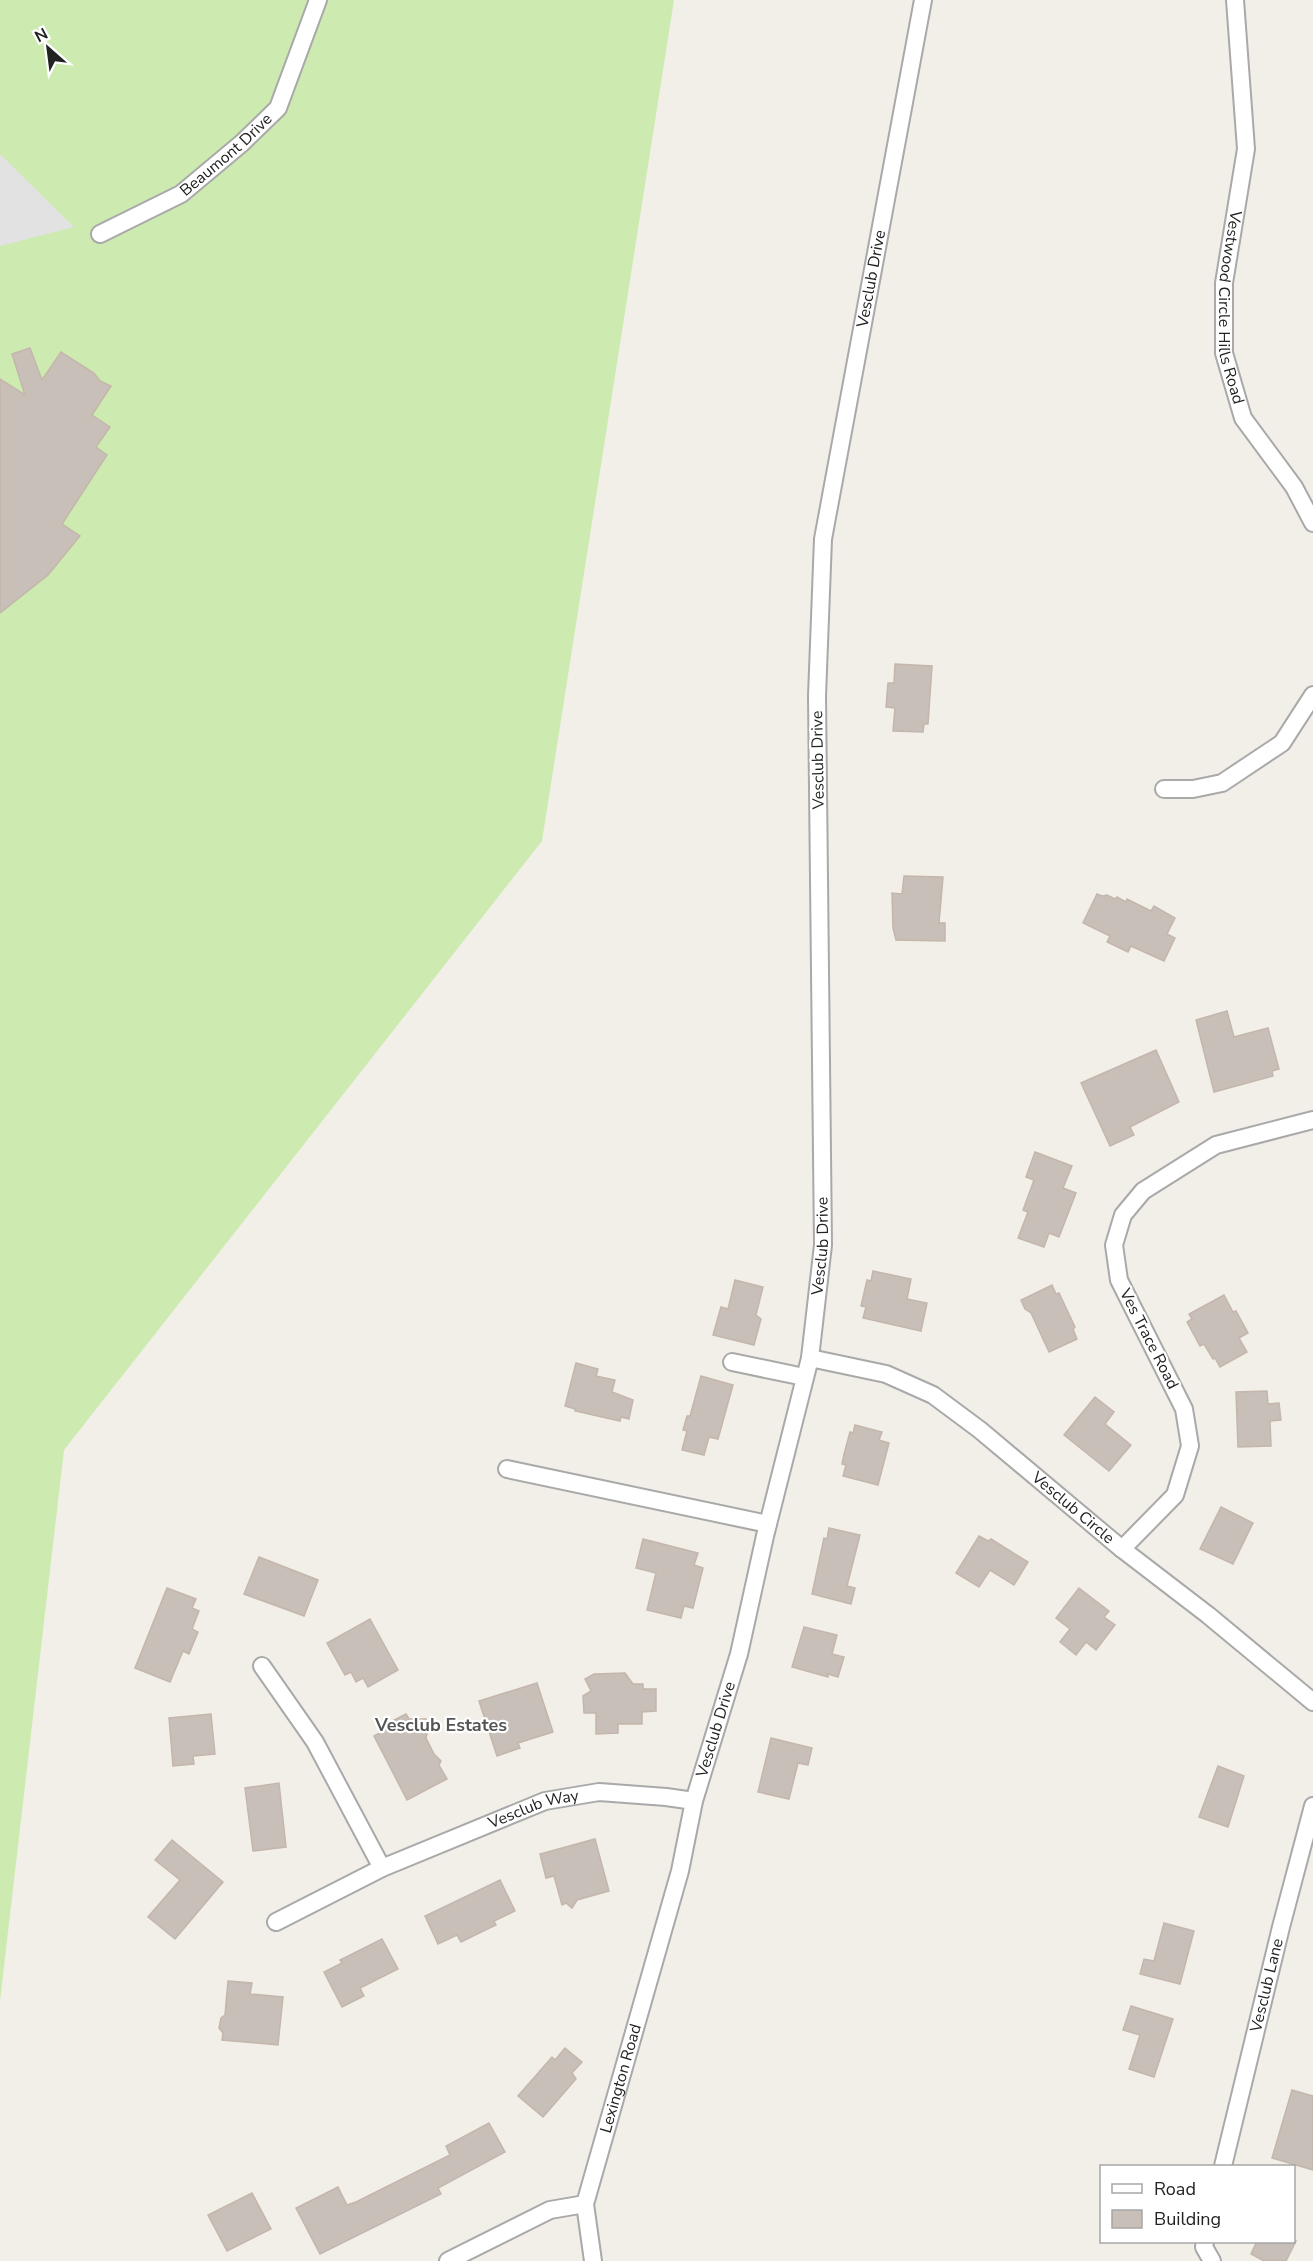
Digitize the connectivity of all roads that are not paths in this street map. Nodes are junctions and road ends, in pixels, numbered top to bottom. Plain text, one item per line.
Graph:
1 (318, 0) edge
2 (923, 0) edge
3 (1235, 0) edge
4 (99, 234) dead end
5 (1313, 523) edge
6 (1313, 696) edge
7 (1164, 789) dead end
8 (1313, 1120) edge
9 (810, 1358) junction
10 (732, 1362) dead end
11 (804, 1377) junction
12 (507, 1469) dead end
13 (768, 1524) junction
14 (1122, 1549) junction
15 (262, 1666) dead end
16 (1313, 1702) edge
17 (694, 1801) junction
18 (1313, 1806) edge
19 (382, 1868) junction
20 (673, 1898) joint
21 (276, 1922) dead end
22 (1223, 2165) edge
23 (585, 2204) junction
24 (1205, 2243) edge
25 (448, 2261) edge
26 (593, 2261) edge
27 (1212, 2261) edge

1 - 4 street, Beaumont Drive
2 - 9 street, Vesclub Drive
3 - 5 street, Vestwood Circle Hills Road
6 - 7 street
8 - 14 street, Ves Trace Road
9 - 11 street, Vesclub Drive
9 - 14 street, Vesclub Circle
10 - 11 street
11 - 13 street, Vesclub Drive
12 - 13 street
13 - 17 street, Vesclub Drive
14 - 16 street, Vesclub Circle
15 - 19 street
17 - 19 street, Vesclub Way
17 - 20 street, Vesclub Drive
18 - 22 street, Vesclub Lane
19 - 21 street, Vesclub Way
20 - 23 street, Lexington Road
23 - 25 street
23 - 26 street, Lexington Road
24 - 27 street

